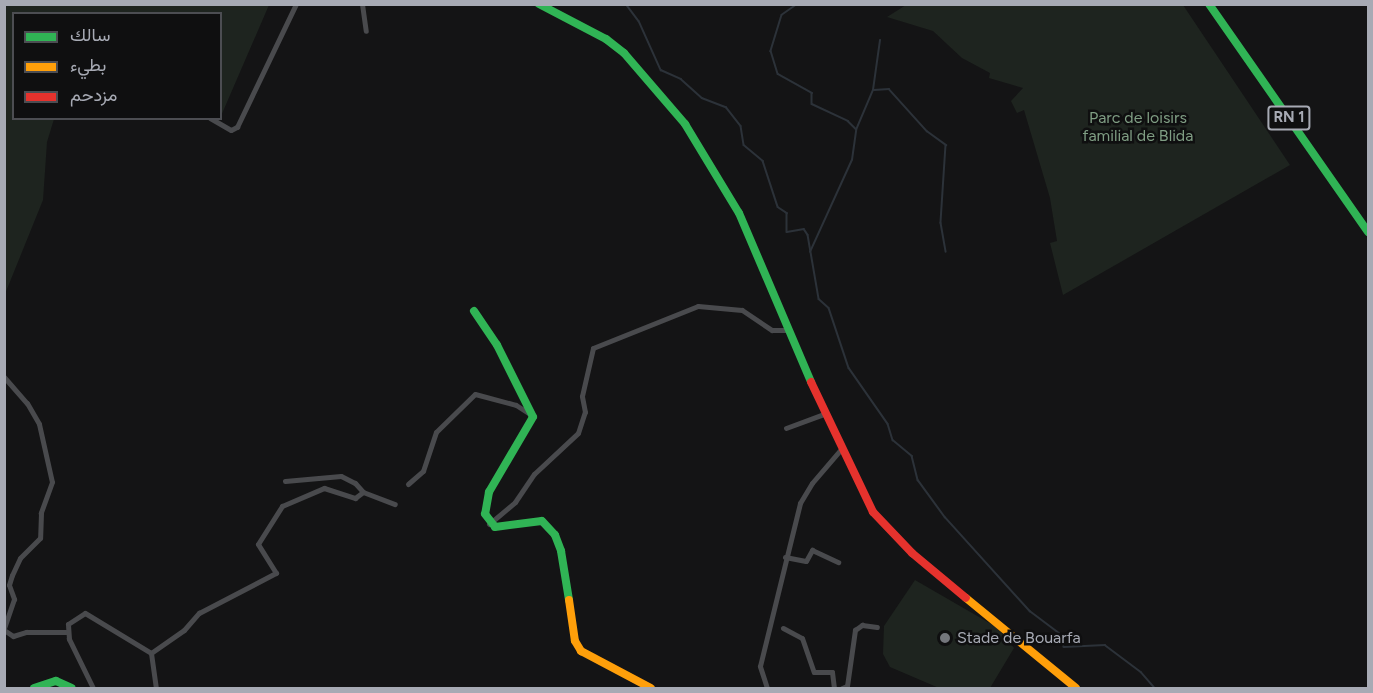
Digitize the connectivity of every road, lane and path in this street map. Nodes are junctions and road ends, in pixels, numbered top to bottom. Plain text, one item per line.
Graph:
1 (296, 4) edge
2 (362, 4) edge
3 (539, 4) edge
4 (1211, 4) edge
5 (366, 31) dead end
6 (214, 120) edge
7 (1368, 226) edge
8 (1368, 231) edge
9 (474, 311) dead end
10 (791, 330) junction
11 (4, 376) edge
12 (824, 414) junction
13 (533, 417) junction
14 (786, 428) dead end
15 (842, 449) junction
16 (285, 481) dead end
17 (408, 484) dead end
18 (363, 492) junction
19 (394, 504) dead end
20 (489, 524) junction
21 (785, 557) junction
22 (838, 562) dead end
23 (877, 627) dead end
24 (783, 628) dead end
25 (4, 629) edge
26 (68, 632) junction
27 (151, 653) junction
28 (34, 688) edge
29 (72, 688) edge
30 (93, 688) edge
31 (156, 688) edge
32 (651, 688) edge
33 (767, 688) edge
34 (834, 688) edge
35 (842, 688) edge
36 (1076, 688) edge

1 - 6 street
2 - 5 street
3 - 10 street
4 - 7 street, RN 1
4 - 8 street, RN 1
9 - 13 street
10 - 12 street
10 - 20 street
11 - 25 street
12 - 14 street
12 - 15 street
13 - 17 street
13 - 20 street
15 - 21 street
15 - 36 street
16 - 18 street
18 - 19 street
18 - 27 street
20 - 32 street
21 - 22 street
21 - 33 street
23 - 35 street
24 - 34 street
25 - 26 street
26 - 27 street
26 - 30 street
27 - 31 street
28 - 29 street

